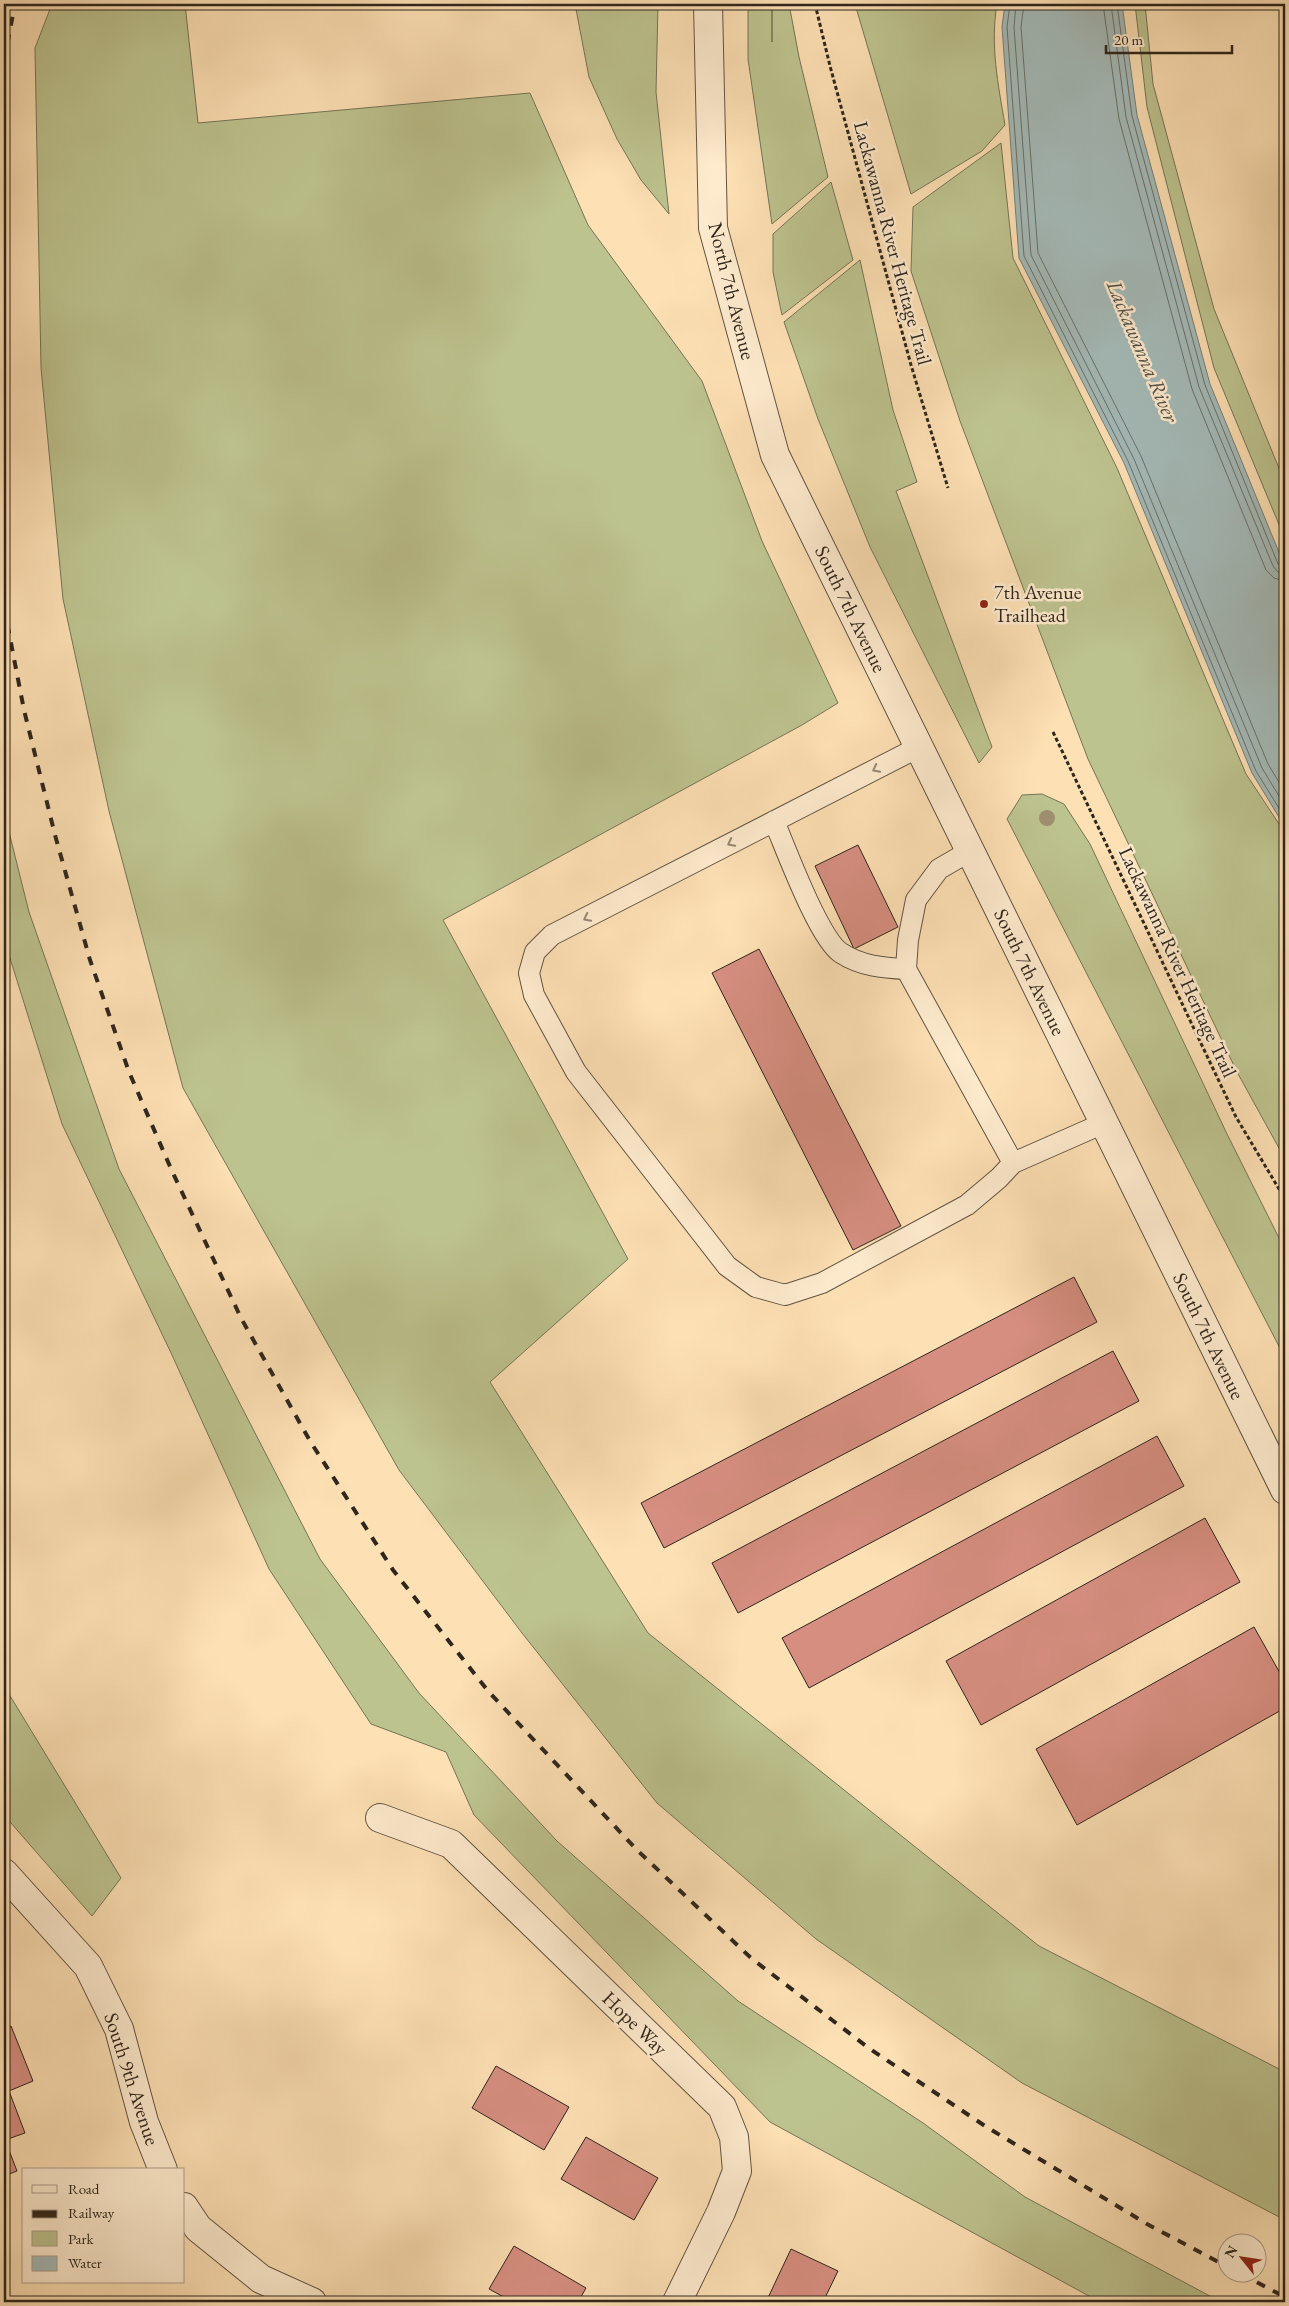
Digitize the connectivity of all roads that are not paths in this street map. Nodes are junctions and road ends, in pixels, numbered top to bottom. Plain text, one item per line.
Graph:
1 (708, 4) edge
2 (775, 455) joint
3 (919, 747) junction
4 (774, 821) junction
5 (970, 851) junction
6 (906, 969) junction
7 (1104, 1123) junction
8 (1013, 1163) junction
9 (1285, 1490) edge
10 (380, 1818) dead end
11 (4, 1873) edge
12 (162, 2168) edge
13 (185, 2208) edge
14 (312, 2302) edge
15 (677, 2302) edge

1 - 2 street, North 7th Avenue
2 - 3 street, South 7th Avenue
3 -> 4 lane
3 - 5 street, South 7th Avenue
4 - 6 lane
4 -> 8 lane
5 - 6 lane
5 - 7 street, South 7th Avenue
6 - 8 lane
7 - 8 lane
7 - 9 street, South 7th Avenue
10 - 15 street, Hope Way
11 - 12 street, South 9th Avenue
13 - 14 street

